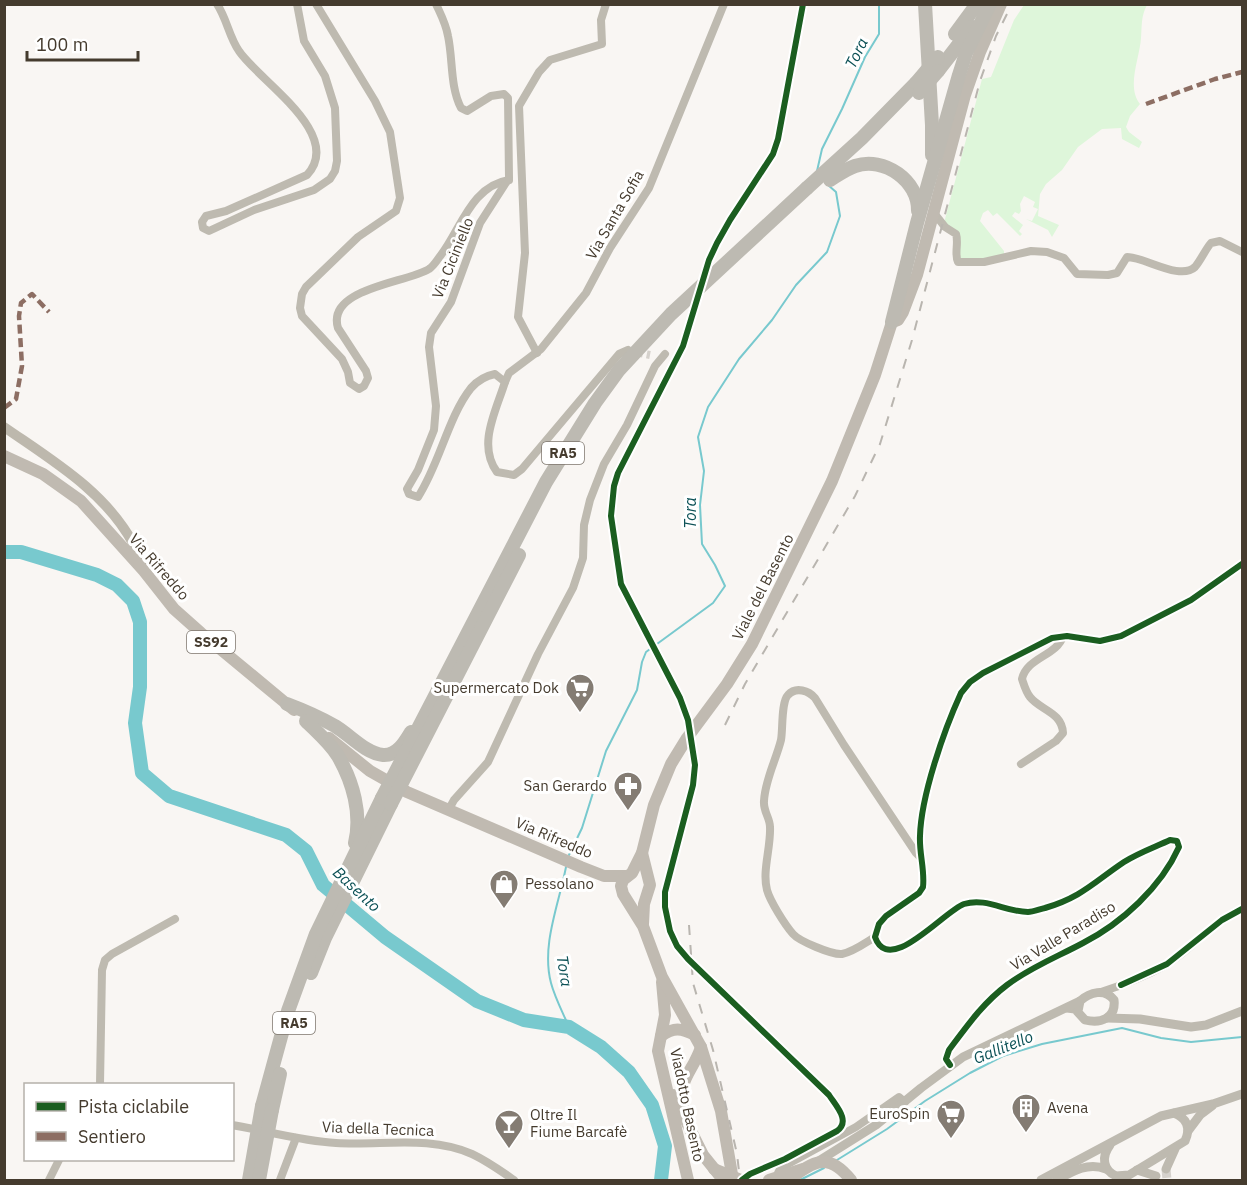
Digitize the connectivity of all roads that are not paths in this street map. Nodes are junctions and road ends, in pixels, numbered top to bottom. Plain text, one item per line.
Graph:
1 (217, 4) edge
2 (297, 4) edge
3 (316, 4) edge
4 (436, 4) edge
5 (606, 4) edge
6 (724, 4) edge
7 (925, 4) edge
8 (976, 4) edge
9 (989, 4) edge
10 (1000, 4) edge
11 (938, 64) junction
12 (519, 106) junction
13 (507, 128) junction
14 (841, 163) junction
15 (509, 180) junction
16 (830, 180) junction
17 (928, 186) junction
18 (937, 216) junction
19 (917, 223) junction
20 (1242, 252) edge
21 (892, 322) junction
22 (628, 350) dead end
23 (537, 353) junction
24 (650, 355) dead end
25 (505, 382) junction
26 (4, 428) edge
27 (4, 456) edge
28 (1242, 564) edge
29 (144, 571) junction
30 (467, 634) junction
31 (1063, 636) junction
32 (287, 704) junction
33 (306, 721) junction
34 (1021, 764) dead end
35 (387, 801) junction
36 (449, 809) junction
37 (642, 853) junction
38 (921, 858) junction
39 (354, 866) junction
40 (629, 874) junction
41 (604, 876) junction
42 (648, 878) junction
43 (625, 895) junction
44 (646, 897) junction
45 (1242, 909) edge
46 (175, 919) dead end
47 (643, 926) junction
48 (875, 937) junction
49 (662, 977) junction
50 (1120, 985) junction
51 (1101, 992) junction
52 (1114, 1002) junction
53 (1079, 1006) junction
54 (1242, 1011) edge
55 (1107, 1018) junction
56 (1140, 1019) junction
57 (695, 1035) junction
58 (661, 1036) junction
59 (701, 1047) junction
60 (950, 1065) junction
61 (666, 1082) junction
62 (100, 1083) edge
63 (1242, 1094) edge
64 (905, 1102) junction
65 (1213, 1104) junction
66 (267, 1108) junction
67 (1174, 1113) junction
68 (684, 1114) junction
69 (234, 1125) edge
70 (1188, 1131) junction
71 (296, 1138) junction
72 (1110, 1145) junction
73 (1176, 1148) junction
74 (58, 1161) edge
75 (817, 1162) junction
76 (803, 1169) junction
77 (1106, 1169) junction
78 (1166, 1169) tunnel mouth
79 (1137, 1170) junction
80 (848, 1176) edge
81 (1156, 1176) dead end
82 (733, 1179) edge
83 (780, 1179) edge
84 (48, 1180) edge
85 (249, 1180) edge
86 (260, 1180) edge
87 (280, 1180) edge
88 (514, 1180) edge
89 (688, 1180) edge
90 (1041, 1180) edge
91 (1057, 1180) edge

1 - 2 street
3 - 15 street, Via Ciciniello
4 - 13 street
5 - 12 street
6 - 23 street, Via Santa Sofia
7 - 17 highway
8 - 11 highway, RA5
9 - 11 highway, RA5
9 - 17 highway
10 - 18 main road, Viale del Basento
11 - 14 highway, RA5, bridge
12 - 13 street
12 - 23 street
13 - 15 street
14 - 16 highway, RA5
14 - 30 highway, RA5, bridge
15 - 25 street, Via Ciciniello
16 - 19 highway
16 - 35 highway, RA5, bridge
17 - 19 highway
18 - 20 street
18 - 21 main road, Viale del Basento
19 - 21 highway
21 - 37 main road, Viale del Basento
22 - 25 street
23 - 25 street, Via Santa Sofia
24 - 36 street
26 - 29 main road
27 - 29 main road, Via Rifreddo / SS92
28 - 31 street
29 - 32 main road, Via Rifreddo / SS92
30 - 32 highway
30 - 35 highway, RA5, bridge
31 - 34 street
31 - 38 street
32 - 33 main road, SS92
33 - 36 main road, Via Rifreddo / SS92
33 - 39 highway
35 - 39 highway, RA5
36 - 41 main road, Via Rifreddo / SS92
37 - 40 main road, Viale del Basento
37 - 42 main road
38 - 48 street
38 - 48 street
39 - 66 highway, RA5
40 - 41 main road, SS92
40 - 42 main road
40 - 43 main road
41 - 43 main road, SS92
42 - 44 main road
43 - 44 main road
43 - 47 main road
44 - 47 main road
45 - 50 street
46 - 62 street
47 - 49 main road
48 - 60 street, Via Valle Paradiso
49 - 57 main road
49 - 58 main road
50 - 51 street
50 - 52 street
51 - 52 street
51 - 53 street
52 - 55 street
52 - 56 street
53 - 55 street
53 - 60 street
54 - 56 street
55 - 56 street
57 - 58 main road
57 - 59 main road
58 - 61 main road, Viadotto Basento
59 - 68 main road
59 - 82 main road
60 - 64 street
61 - 68 main road
61 - 89 main road, Viadotto Basento
63 - 65 street
64 - 75 street
64 - 83 street
65 - 67 street
65 - 70 street
66 - 85 highway, RA5, bridge
66 - 86 highway, RA5, bridge
67 - 70 street
67 - 72 street
68 - 82 main road, bridge
69 - 71 street, Via della Tecnica
70 - 73 street
71 - 87 street
71 - 88 street, Via della Tecnica
72 - 77 street
72 - 90 street
73 - 78 street
73 - 79 street
74 - 84 street
75 - 76 main road
75 - 80 main road
76 - 83 main road, bridge
76 - 83 main road, bridge
77 - 79 street
77 - 91 street
79 - 81 street

